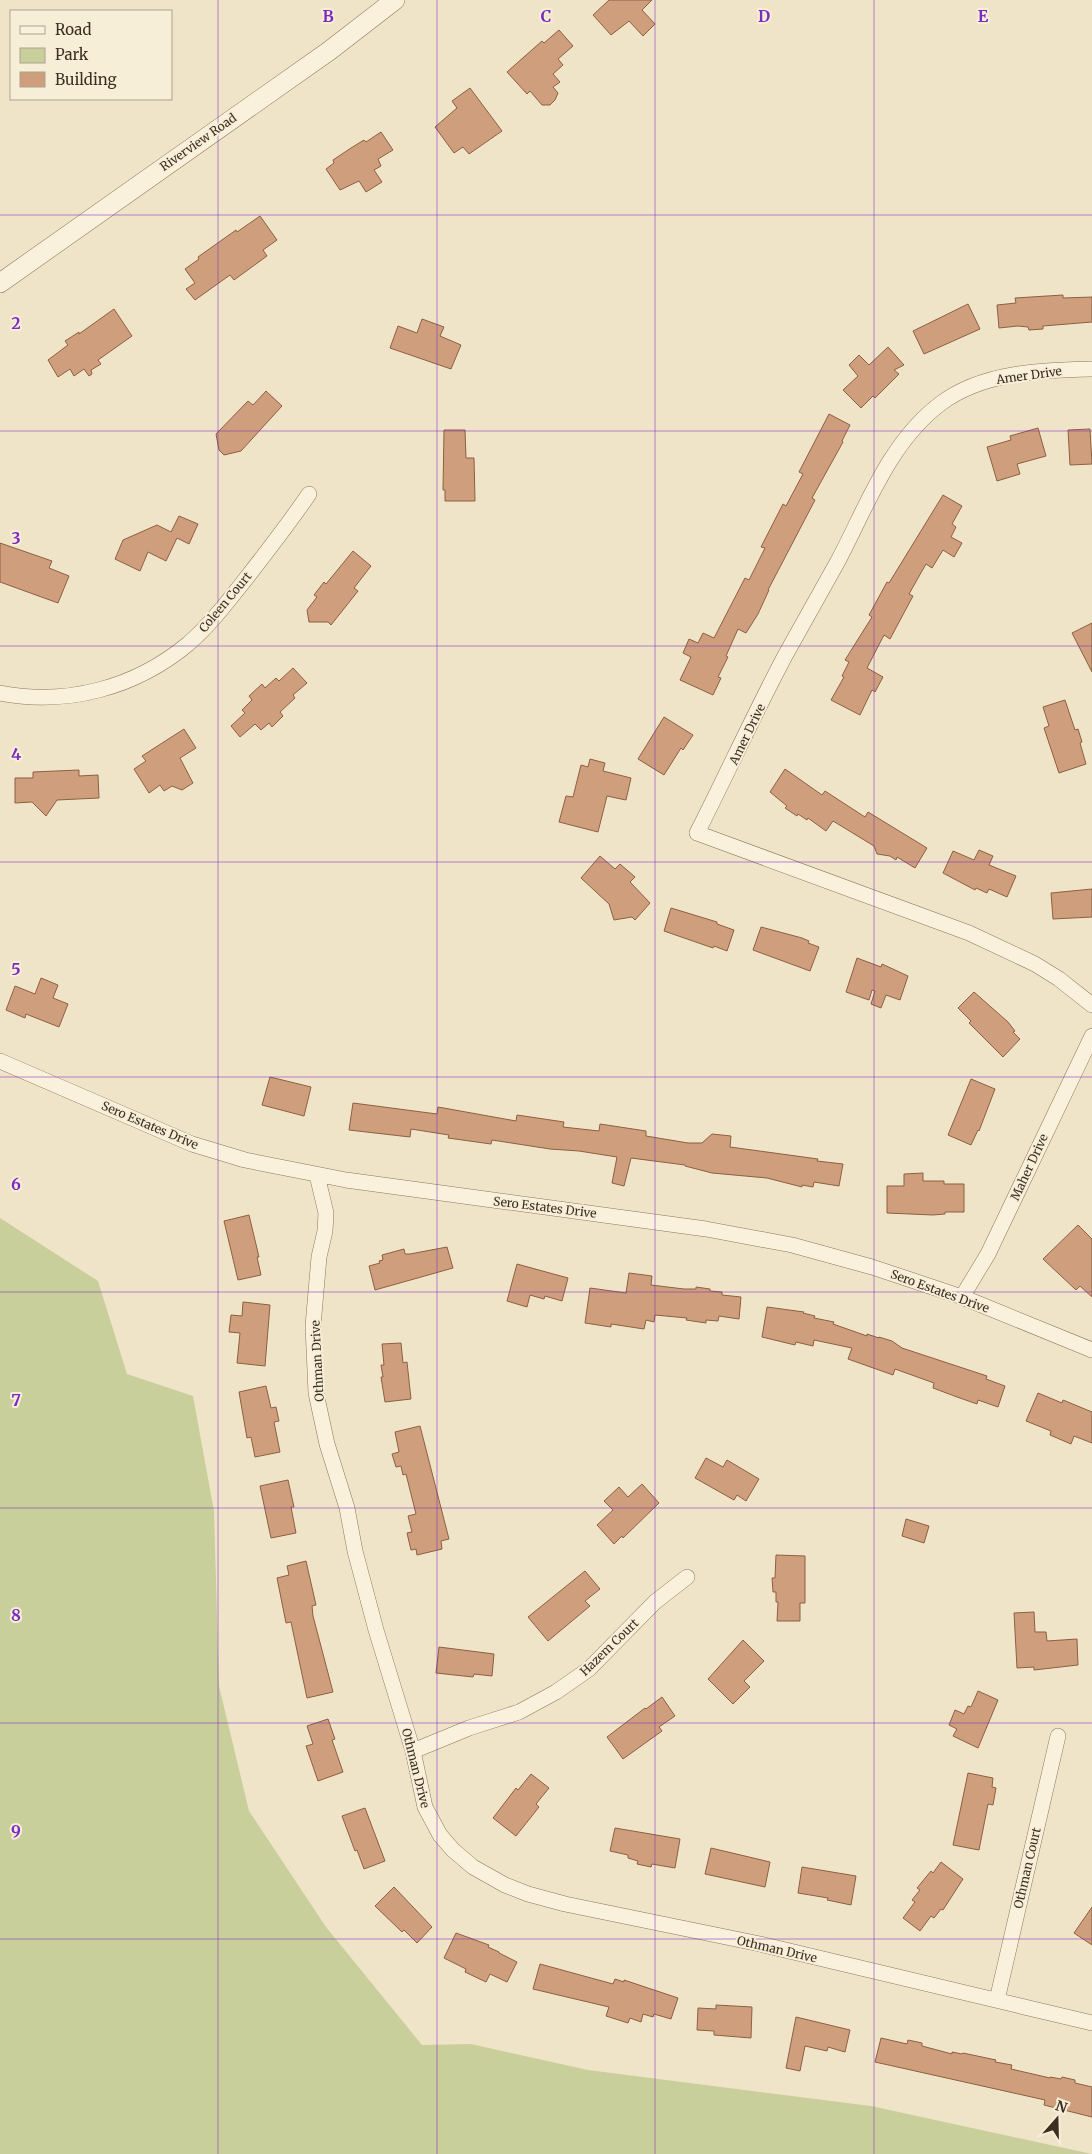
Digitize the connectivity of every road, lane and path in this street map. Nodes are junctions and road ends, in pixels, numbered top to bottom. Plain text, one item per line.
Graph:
1 (395, 0) edge
2 (0, 283) edge
3 (1092, 368) edge
4 (309, 494) dead end
5 (0, 693) edge
6 (1092, 1005) edge
7 (1092, 1036) edge
8 (0, 1061) edge
9 (317, 1175) junction
10 (962, 1297) junction
11 (1092, 1350) edge
12 (687, 1577) dead end
13 (1058, 1736) dead end
14 (413, 1751) junction
15 (997, 2000) junction
16 (1092, 2023) edge

1 - 2 street, Riverview Road
3 - 6 street, Amer Drive
4 - 5 street, Coleen Court
7 - 10 street, Maher Drive
8 - 9 street, Sero Estates Drive
9 - 10 street, Sero Estates Drive
9 - 14 street, Othman Drive
10 - 11 street, Sero Estates Drive
12 - 14 street, Hazem Court
13 - 15 street, Othman Court
14 - 15 street, Othman Drive
15 - 16 street, Othman Drive

